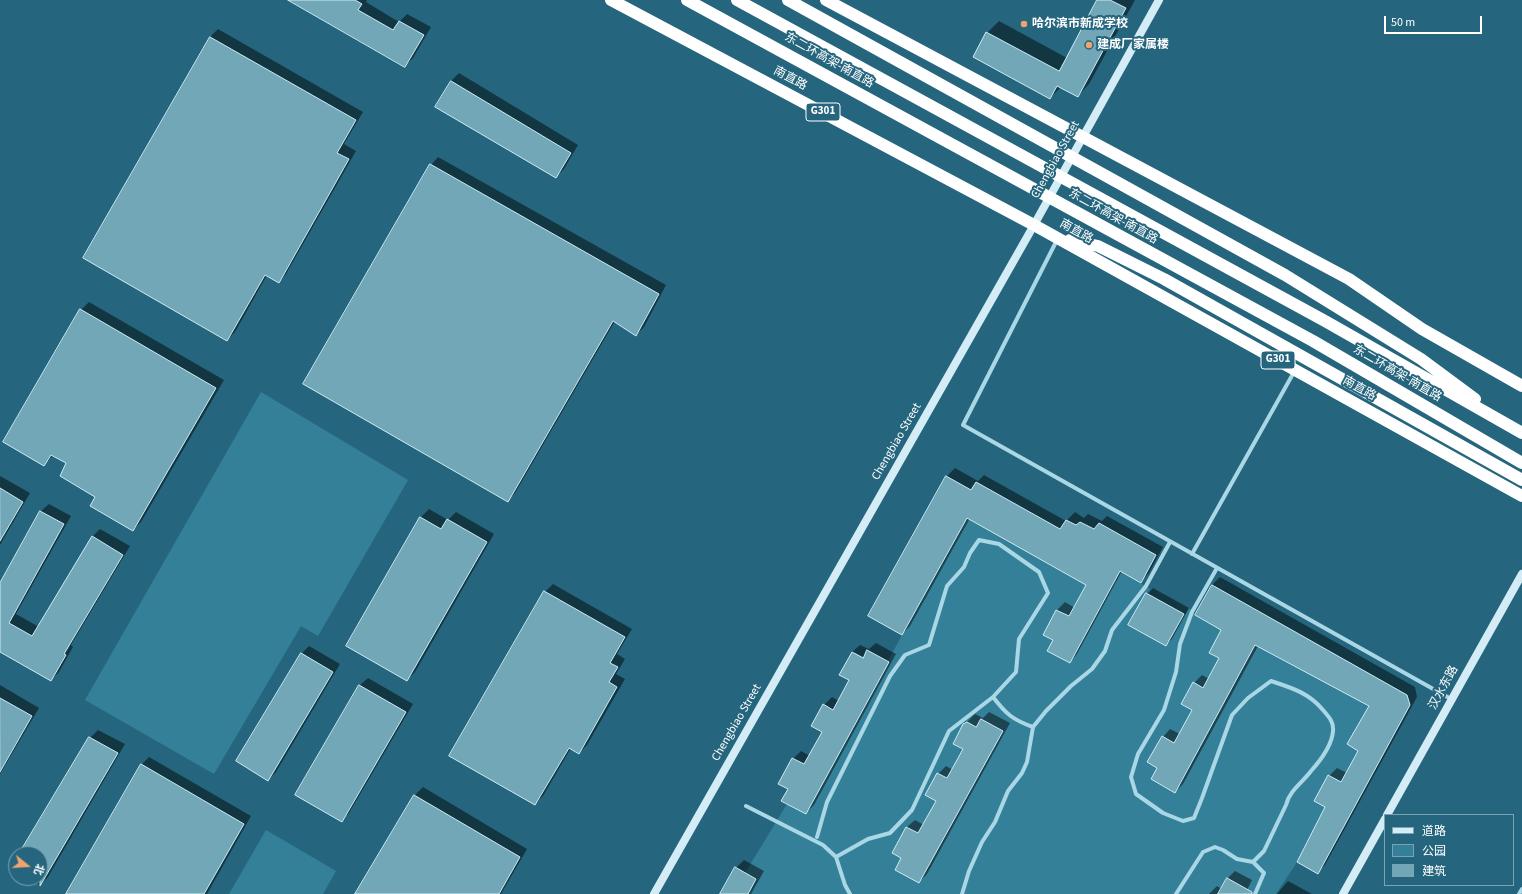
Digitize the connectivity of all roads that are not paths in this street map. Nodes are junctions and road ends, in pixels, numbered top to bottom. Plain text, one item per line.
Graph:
1 (611, 0) edge
2 (687, 0) edge
3 (738, 0) edge
4 (788, 0) edge
5 (826, 0) edge
6 (1159, 0) edge
7 (1083, 136) junction
8 (1034, 224) junction
9 (1058, 238) junction
10 (1296, 370) junction
11 (1522, 386) edge
12 (1518, 431) edge
13 (1522, 464) edge
14 (1522, 480) edge
15 (1522, 496) edge
16 (1170, 542) junction
17 (1192, 554) junction
18 (1217, 568) junction
19 (1522, 574) edge
20 (993, 697) junction
21 (1451, 699) junction
22 (1034, 727) junction
23 (746, 806) dead end
24 (1388, 814) edge
25 (1384, 821) edge
26 (817, 837) dead end
27 (836, 857) junction
28 (1253, 862) junction
29 (1522, 889) edge
30 (654, 894) edge
31 (850, 894) edge
32 (962, 894) edge
33 (1176, 894) edge
34 (1255, 894) edge
35 (1344, 894) edge
36 (1519, 894) edge

1 - 8 highway, 南直路 / G301
2 - 13 highway, 东二环高架-南直路, bridge
3 - 12 highway, 东二环高架-南直路, bridge
4 - 12 highway, bridge
5 - 7 highway
6 - 7 street, Chengbiao Street
7 - 8 street, Chengbiao Street
7 - 11 highway
8 - 9 highway, 南直路 / G301
8 - 30 street, Chengbiao Street
9 - 10 highway, 南直路 / G301
9 - 14 highway
9 - 16 street
10 - 15 highway, 南直路 / G301
10 - 17 street
16 - 17 street
16 - 22 street
17 - 18 street
18 - 21 street
18 - 28 street
19 - 21 street, 汉水东路
20 - 22 street
20 - 26 street
20 - 27 street
21 - 24 street, 汉水东路
22 - 32 street
23 - 27 street
25 - 35 street
27 - 31 street
28 - 33 street
28 - 34 street
29 - 36 street

